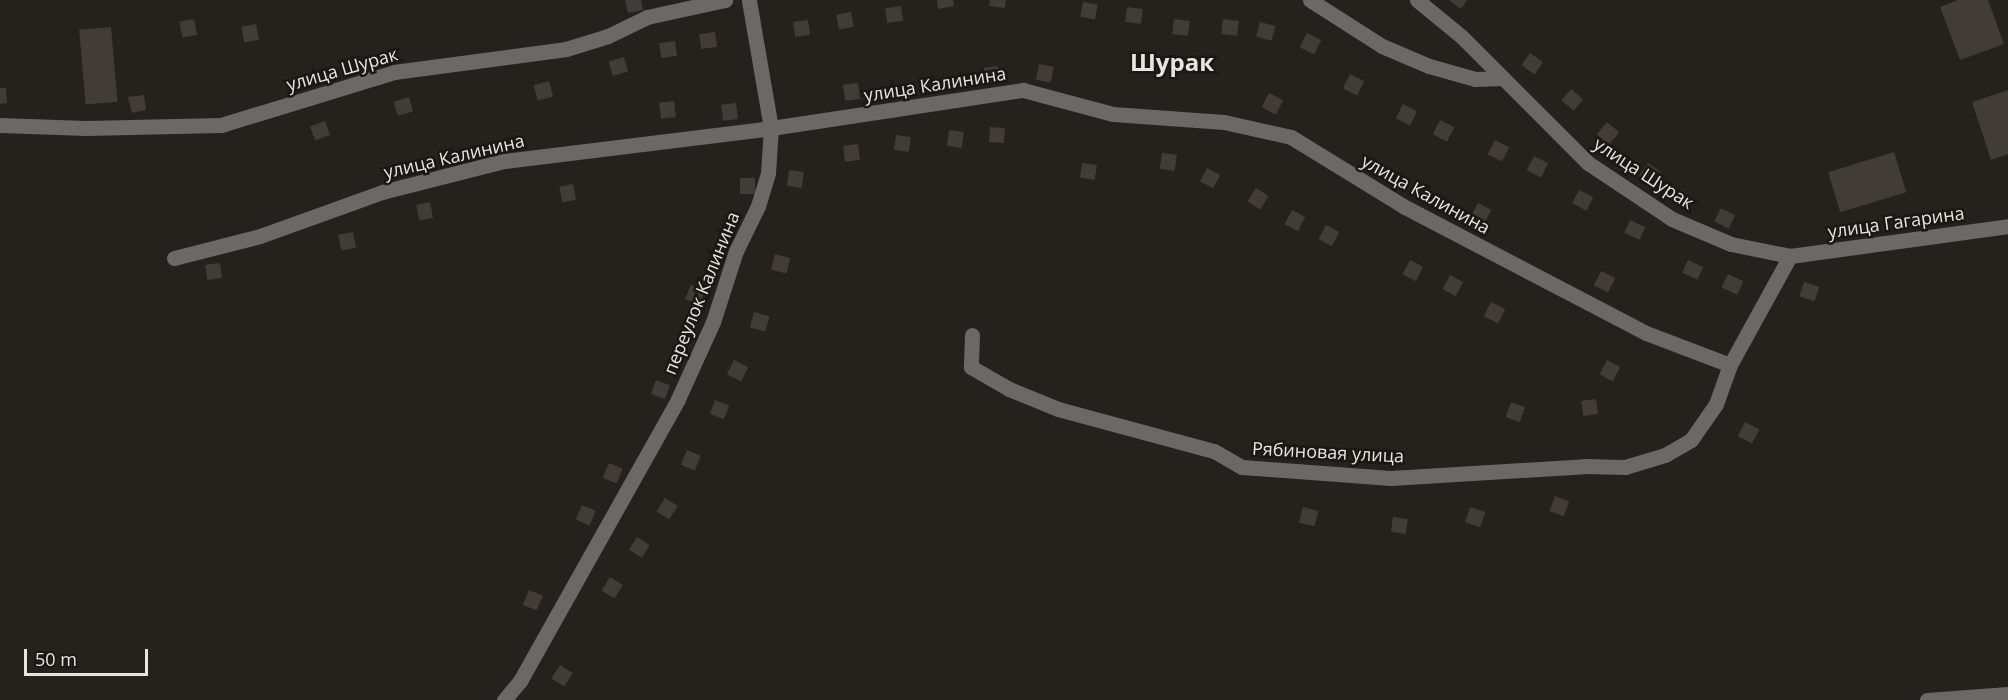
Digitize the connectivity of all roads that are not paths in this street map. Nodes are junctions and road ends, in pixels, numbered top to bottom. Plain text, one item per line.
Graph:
1 (725, 0) edge
2 (749, 0) edge
3 (1310, 0) edge
4 (1417, 0) edge
5 (1503, 78) junction
6 (0, 124) edge
7 (771, 128) junction
8 (2008, 226) edge
9 (1790, 256) junction
10 (174, 258) dead end
11 (972, 335) dead end
12 (1730, 365) junction
13 (2008, 694) edge
14 (504, 700) edge
15 (1927, 700) edge

1 - 6 street, улица Шурак
2 - 7 street, переулок Калинина
3 - 5 street
4 - 5 street, улица Шурак
5 - 9 street, улица Шурак
7 - 10 street, улица Калинина
7 - 12 street, улица Калинина
7 - 14 street, переулок Калинина
8 - 9 street, улица Гагарина
9 - 12 street
11 - 12 street, Рябиновая улица
13 - 15 street

